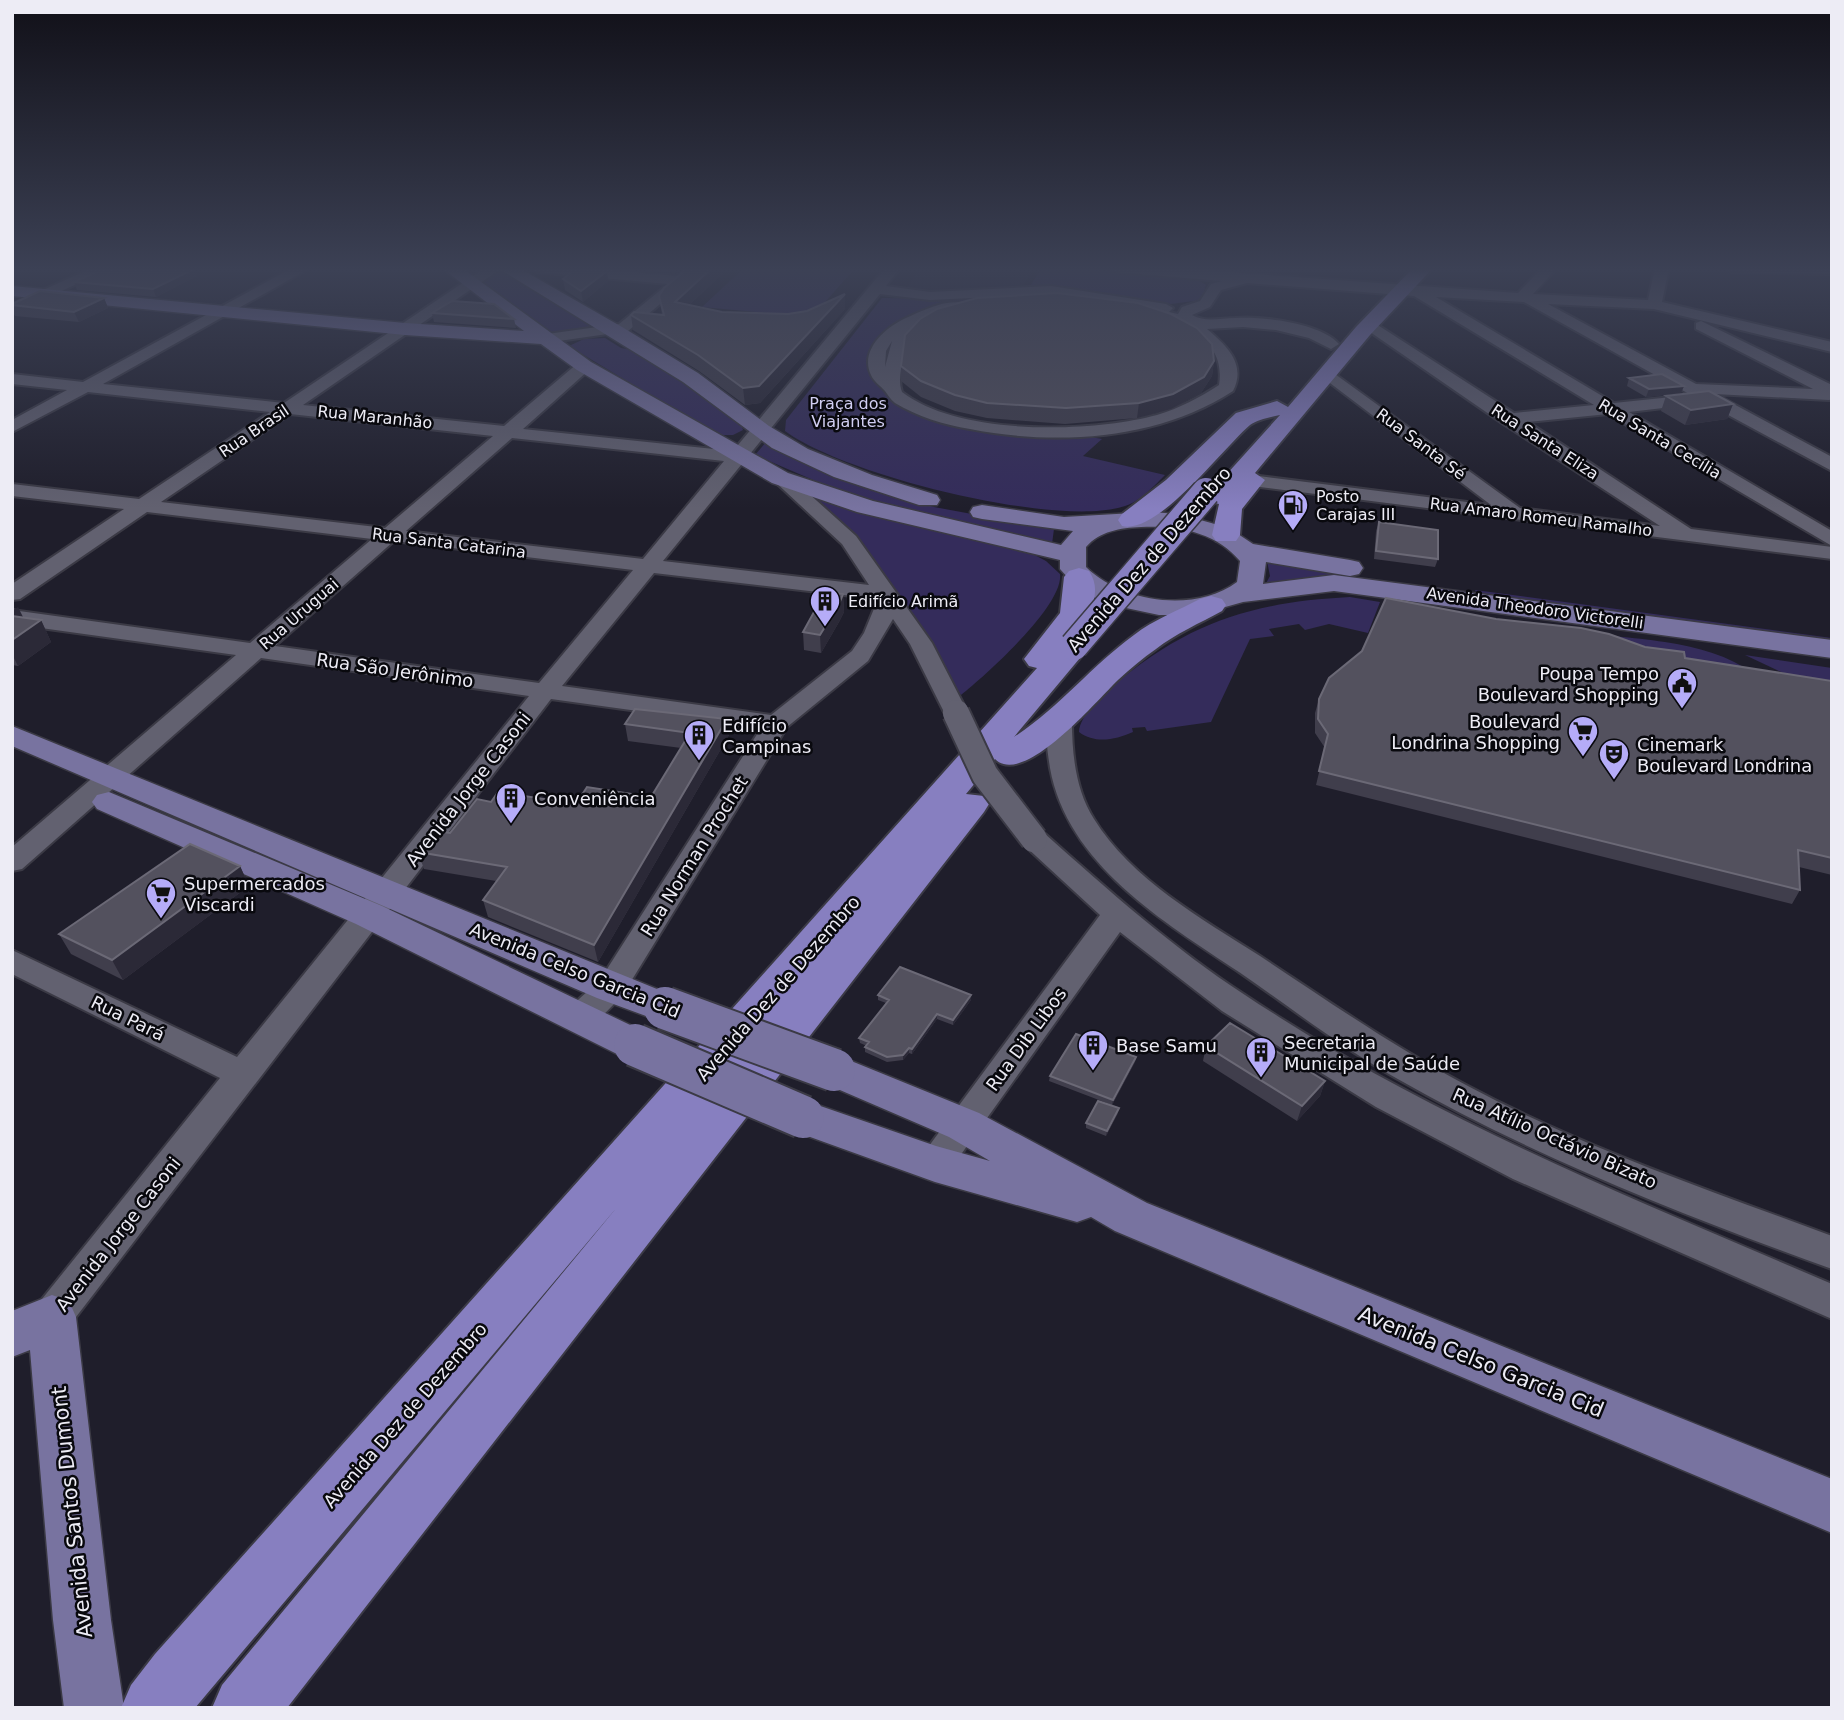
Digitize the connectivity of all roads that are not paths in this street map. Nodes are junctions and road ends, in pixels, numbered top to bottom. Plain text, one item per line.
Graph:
1 (157, 348) edge
2 (376, 348) edge
3 (560, 348) edge
4 (642, 348) edge
5 (828, 348) edge
6 (896, 348) edge
7 (1219, 348) edge
8 (1328, 348) edge
9 (1349, 348) edge
10 (1403, 348) edge
11 (1501, 348) edge
12 (1619, 348) edge
13 (1741, 348) edge
14 (584, 366) junction
15 (1328, 374) junction
16 (12, 379) edge
17 (86, 387) junction
18 (1691, 387) junction
19 (1832, 394) edge
20 (1710, 398) junction
21 (289, 407) junction
22 (1286, 410) junction
23 (1610, 410) junction
24 (1508, 419) junction
25 (12, 427) edge
26 (760, 430) junction
27 (508, 431) junction
28 (738, 457) junction
29 (1832, 464) edge
30 (780, 478) junction
31 (1251, 481) junction
32 (12, 490) edge
33 (143, 506) junction
34 (1515, 513) junction
35 (1123, 522) junction
36 (388, 535) junction
37 (1687, 535) junction
38 (1832, 540) edge
39 (1236, 543) junction
40 (1832, 553) edge
41 (647, 566) junction
42 (1074, 566) junction
43 (12, 594) edge
44 (888, 596) junction
45 (1224, 600) junction
46 (12, 617) edge
47 (1832, 634) edge
48 (1832, 649) edge
49 (258, 651) junction
50 (545, 691) junction
51 (1060, 722) junction
52 (777, 723) junction
53 (12, 735) edge
54 (994, 756) junction
55 (12, 761) edge
56 (100, 785) junction
57 (12, 862) edge
58 (378, 904) junction
59 (1117, 914) junction
60 (12, 961) edge
61 (611, 988) junction
62 (579, 1017) junction
63 (244, 1075) junction
64 (853, 1078) junction
65 (816, 1121) junction
66 (964, 1125) junction
67 (935, 1164) junction
68 (1131, 1217) junction
69 (1832, 1253) edge
70 (1832, 1302) edge
71 (32, 1325) edge
72 (1832, 1506) edge
73 (94, 1708) edge
74 (154, 1708) edge
75 (244, 1708) edge

1 - 17 street
2 - 21 street, Rua Brasil
3 - 14 main road, Avenida Theodoro Victorelli
4 - 26 main road, Avenida Theodoro Victorelli
5 - 26 street, Avenida Jorge Casoni
6 - 7 street
8 - 22 highway, Avenida Dez de Dezembro
9 - 15 highway, Avenida Dez de Dezembro
10 - 24 street, Rua Santa Eliza
11 - 23 street, Rua Santa Cecília
12 - 18 street
13 - 19 street
14 - 27 street, Rua Uruguai
14 - 28 main road, Avenida Theodoro Victorelli
15 - 22 highway, Avenida Dez de Dezembro
15 - 34 street, Rua Santa Sé
16 - 17 street, Rua Maranhão
17 - 21 street, Rua Maranhão
17 - 25 street
18 - 19 street
18 - 20 street
20 - 23 street
20 - 29 street
21 - 27 street, Rua Maranhão
21 - 33 street, Rua Brasil
22 - 31 highway
22 - 35 highway
22 - 54 highway, Avenida Dez de Dezembro
23 - 24 street
23 - 38 street, Rua Santa Cecília
24 - 37 street, Rua Santa Eliza
26 - 28 street, Avenida Jorge Casoni
26 - 35 main road, Avenida Theodoro Victorelli
27 - 28 street, Rua Maranhão
27 - 36 street, Rua Uruguai
28 - 30 main road, Avenida Theodoro Victorelli
28 - 41 street, Avenida Jorge Casoni
30 - 42 main road, Avenida Theodoro Victorelli
30 - 44 street
31 - 34 street, Rua Amaro Romeu Ramalho
31 - 39 highway
32 - 33 street, Rua Santa Catarina
33 - 36 street, Rua Santa Catarina
33 - 43 street, Rua Brasil
34 - 37 street, Rua Amaro Romeu Ramalho
35 - 39 main road, Avenida Theodoro Victorelli
35 - 42 main road
36 - 41 street, Rua Santa Catarina
36 - 49 street, Rua Uruguai
37 - 40 street, Rua Amaro Romeu Ramalho
39 - 45 main road
39 - 47 main road, Avenida Theodoro Victorelli
41 - 44 street, Rua Santa Catarina
41 - 50 street, Avenida Jorge Casoni
42 - 45 main road, Avenida Theodoro Victorelli
42 - 54 highway
44 - 52 street, Rua Norman Prochet
44 - 59 street, bridge
45 - 48 main road, Avenida Theodoro Victorelli
45 - 51 highway
46 - 49 street, Rua São Jerônimo
49 - 50 street, Rua São Jerônimo
49 - 56 street, Rua Uruguai
50 - 52 street, Rua São Jerônimo
50 - 58 street, Avenida Jorge Casoni
51 - 54 highway
51 - 69 street, Rua Atílio Octávio Bizato
52 - 61 street, Rua Norman Prochet
53 - 56 main road, Avenida Celso Garcia Cid
54 - 74 highway, Avenida Dez de Dezembro
54 - 75 highway, Avenida Dez de Dezembro
55 - 56 main road, Avenida Celso Garcia Cid
56 - 57 street, Rua Uruguai
56 - 58 main road, Avenida Celso Garcia Cid
58 - 61 main road, Avenida Celso Garcia Cid
58 - 62 main road, Avenida Celso Garcia Cid
58 - 63 street, Avenida Jorge Casoni
59 - 66 street, Rua Dib Libos
59 - 70 street
60 - 63 street, Rua Pará
61 - 62 street, Rua Norman Prochet
61 - 64 main road, Avenida Celso Garcia Cid, bridge
62 - 65 main road, Avenida Celso Garcia Cid, bridge
63 - 71 street, Avenida Jorge Casoni
64 - 65 main road
64 - 66 main road, Avenida Celso Garcia Cid
65 - 67 main road, Avenida Celso Garcia Cid
66 - 67 street, Rua Dib Libos
66 - 68 main road, Avenida Celso Garcia Cid
67 - 68 main road, Avenida Celso Garcia Cid
68 - 72 main road, Avenida Celso Garcia Cid
71 - 73 main road, Avenida Santos Dumont

